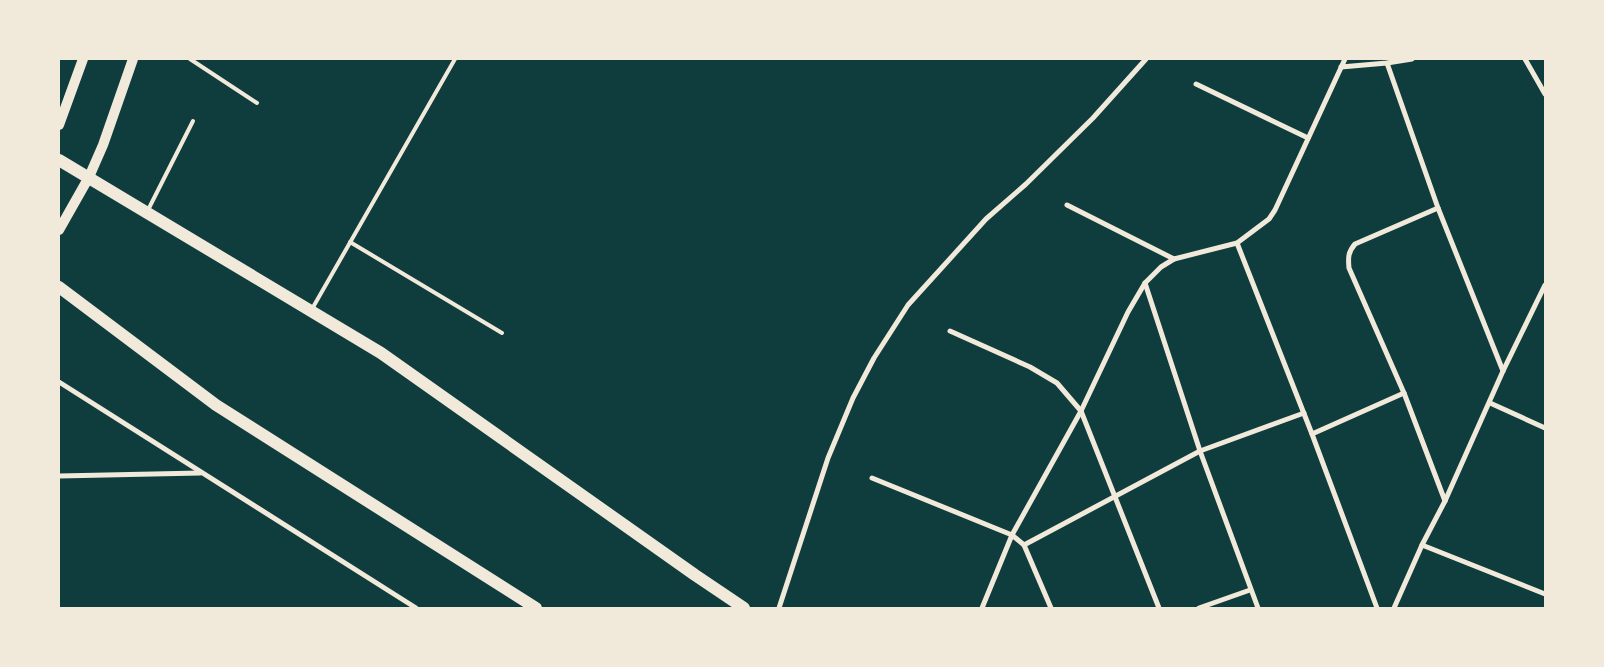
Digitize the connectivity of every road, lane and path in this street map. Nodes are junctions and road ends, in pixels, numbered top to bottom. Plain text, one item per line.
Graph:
1 (83, 59) edge
2 (133, 59) edge
3 (190, 59) edge
4 (454, 59) edge
5 (1146, 59) edge
6 (1345, 59) edge
7 (1412, 59) edge
8 (1525, 59) edge
9 (1387, 63) junction
10 (1341, 67) junction
11 (1196, 84) dead end
12 (1545, 94) edge
13 (257, 103) dead end
14 (193, 121) dead end
15 (59, 125) edge
16 (1308, 138) junction
17 (59, 160) edge
18 (89, 177) junction
19 (1067, 205) dead end
20 (1438, 208) junction
21 (147, 212) junction
22 (59, 230) edge
23 (350, 242) junction
24 (1237, 243) junction
25 (1174, 259) junction
26 (1145, 283) junction
27 (1545, 284) edge
28 (59, 287) edge
29 (311, 310) junction
30 (950, 331) dead end
31 (502, 333) dead end
32 (1502, 371) junction
33 (59, 382) edge
34 (1404, 393) junction
35 (1490, 402) junction
36 (1081, 411) junction
37 (1304, 413) junction
38 (1545, 428) edge
39 (1312, 434) junction
40 (1200, 450) junction
41 (200, 473) junction
42 (59, 476) edge
43 (872, 478) dead end
44 (1115, 495) junction
45 (1445, 501) junction
46 (1012, 534) junction
47 (1024, 545) junction
48 (1422, 545) junction
49 (1250, 590) junction
50 (1545, 594) edge
51 (416, 608) edge
52 (536, 608) edge
53 (744, 608) edge
54 (779, 608) edge
55 (982, 608) edge
56 (1051, 608) edge
57 (1159, 608) edge
58 (1199, 608) edge
59 (1258, 608) edge
60 (1377, 608) edge
61 (1394, 608) edge

1 - 15 main road
2 - 18 main road
3 - 13 lane
4 - 23 lane
5 - 54 street
6 - 10 street
7 - 9 street
8 - 12 street
9 - 10 street
9 - 20 street
10 - 16 street
11 - 16 street
14 - 21 lane
16 - 24 street
17 - 18 main road
18 - 21 main road
18 - 22 main road
19 - 25 street
20 - 32 street
20 - 34 street
21 - 29 main road
23 - 29 lane
23 - 31 lane
24 - 25 street
24 - 37 street
25 - 26 street
26 - 36 street
26 - 40 street
27 - 32 street
28 - 52 main road
29 - 53 main road
30 - 36 street
32 - 35 street
33 - 41 street
34 - 39 street
34 - 45 street
35 - 38 street
35 - 45 street
36 - 44 street
36 - 46 street
37 - 39 street
37 - 40 street
39 - 60 street
40 - 44 street
40 - 49 street
41 - 42 street
41 - 51 street
43 - 46 street
44 - 47 street
44 - 57 street
45 - 48 street
46 - 47 street
46 - 55 street
47 - 56 street
48 - 50 street
48 - 61 street
49 - 58 street
49 - 59 street

